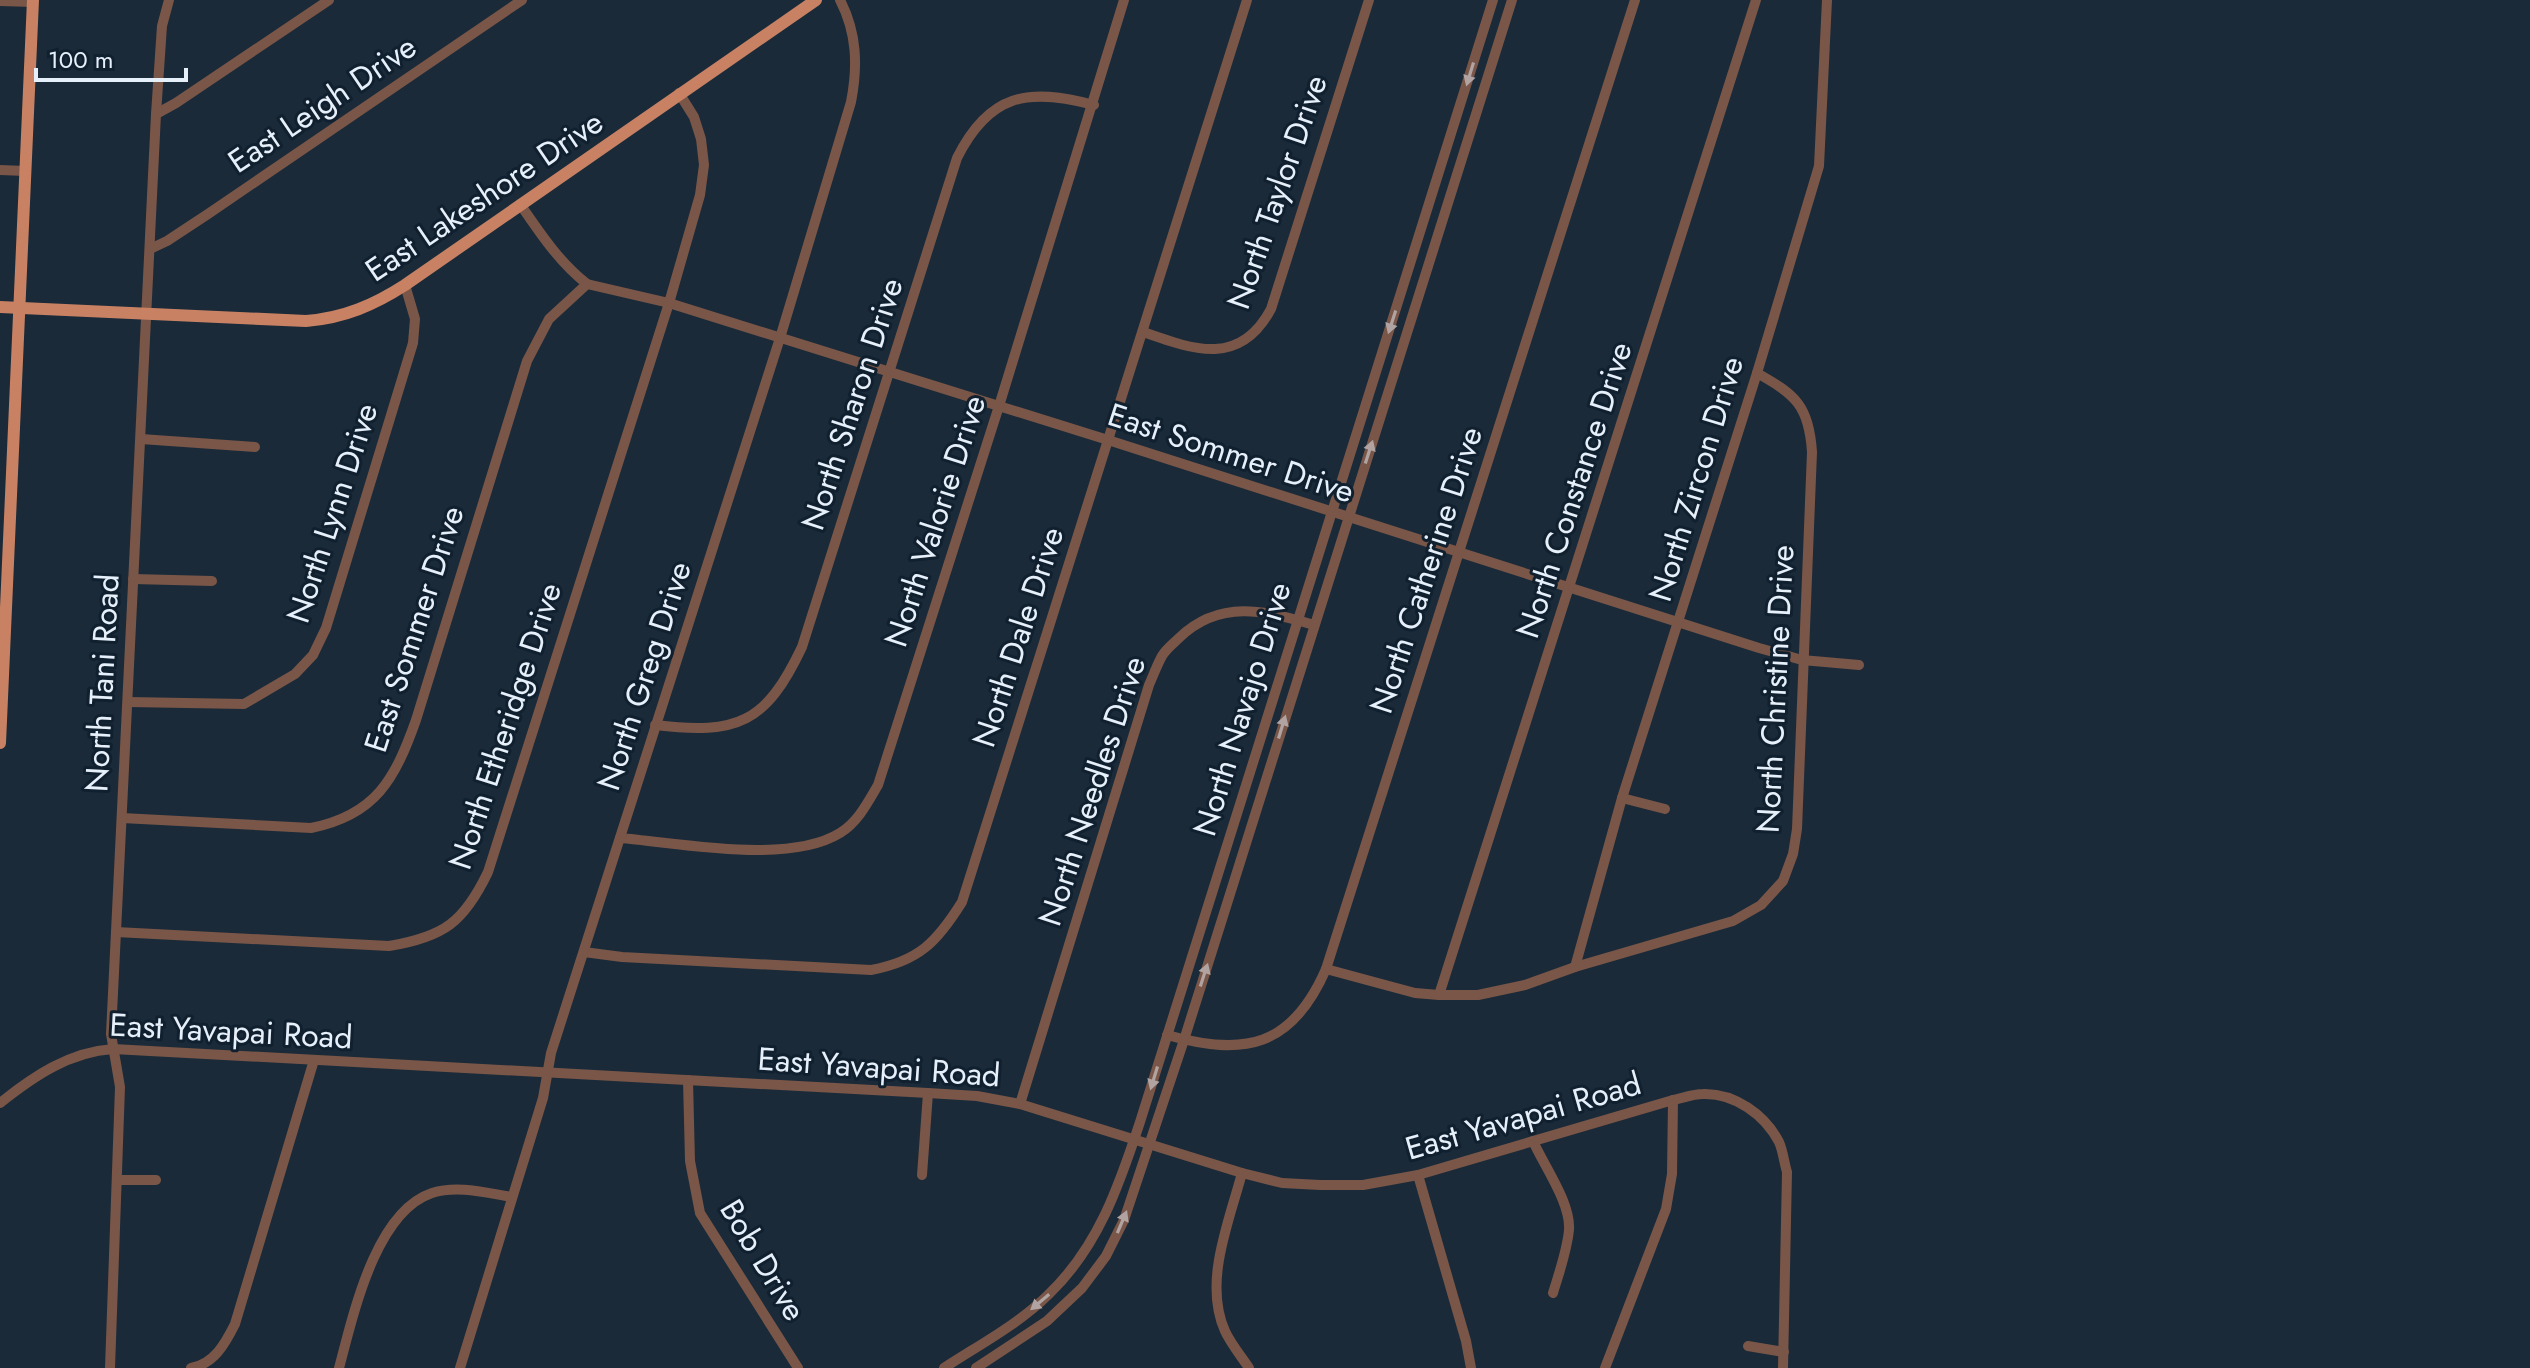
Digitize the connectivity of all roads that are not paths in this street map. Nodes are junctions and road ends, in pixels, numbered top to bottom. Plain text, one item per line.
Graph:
1 (169, 0) edge
2 (329, 0) edge
3 (522, 0) edge
4 (816, 0) edge
5 (840, 0) edge
6 (1124, 0) edge
7 (1247, 0) edge
8 (1369, 0) edge
9 (1493, 0) edge
10 (1512, 0) edge
11 (1635, 0) edge
12 (1756, 0) edge
13 (1827, 0) edge
14 (0, 1) edge
15 (33, 1) edge
16 (679, 93) junction
17 (1094, 105) junction
18 (156, 114) junction
19 (0, 170) edge
20 (26, 171) junction
21 (520, 204) junction
22 (150, 249) junction
23 (587, 284) junction
24 (405, 285) junction
25 (669, 303) junction
26 (0, 307) edge
27 (20, 307) junction
28 (146, 315) junction
29 (1143, 332) junction
30 (780, 338) junction
31 (890, 372) junction
32 (1757, 373) junction
33 (999, 406) junction
34 (141, 439) junction
35 (1108, 440) junction
36 (255, 447) dead end
37 (1332, 513) junction
38 (1348, 518) junction
39 (1460, 552) junction
40 (4, 566) edge
41 (133, 579) junction
42 (212, 581) dead end
43 (1571, 588) junction
44 (1297, 620) junction
45 (1679, 621) junction
46 (1314, 625) junction
47 (1802, 660) junction
48 (1859, 665) dead end
49 (128, 702) junction
50 (655, 725) junction
51 (0, 743) edge
52 (1622, 798) junction
53 (1665, 809) dead end
54 (122, 818) junction
55 (620, 838) junction
56 (116, 932) junction
57 (584, 952) junction
58 (1575, 967) junction
59 (1326, 969) junction
60 (1439, 995) junction
61 (1167, 1035) junction
62 (1184, 1040) junction
63 (113, 1049) junction
64 (314, 1060) junction
65 (549, 1072) junction
66 (688, 1080) junction
67 (928, 1093) junction
68 (1673, 1100) junction
69 (0, 1103) edge
70 (1020, 1104) junction
71 (1134, 1141) junction
72 (1533, 1141) junction
73 (1149, 1146) junction
74 (1242, 1173) junction
75 (922, 1175) dead end
76 (1418, 1175) junction
77 (118, 1180) junction
78 (156, 1180) dead end
79 (512, 1197) junction
80 (1553, 1293) dead end
81 (1008, 1326) junction
82 (1018, 1341) junction
83 (1748, 1346) dead end
84 (1784, 1352) junction
85 (110, 1368) edge
86 (191, 1368) edge
87 (339, 1368) edge
88 (460, 1368) edge
89 (798, 1368) edge
90 (944, 1368) edge
91 (976, 1368) edge
92 (1249, 1368) edge
93 (1471, 1368) edge
94 (1605, 1368) edge
95 (1783, 1368) edge

1 - 18 street, North Tani Road
2 - 18 street
3 - 22 street, East Leigh Drive
4 - 16 main road, East Lakeshore Drive
5 - 30 street, North Greg Drive
6 - 17 street, North Valorie Drive
7 - 29 street, North Dale Drive
8 - 29 street, North Taylor Drive
9 -> 37 street, North Navajo Drive
38 -> 10 street, North Navajo Drive
11 - 39 street, North Catherine Drive
12 - 43 street, North Constance Drive
13 - 32 street, North Zircon Drive
14 - 15 street
15 - 20 main road
16 - 21 main road, East Lakeshore Drive
16 - 25 street, North Etheridge Drive
17 - 31 street, North Sharon Drive
17 - 33 street, North Valorie Drive
18 - 22 street, North Tani Road
19 - 20 street
20 - 27 main road
21 - 23 street
21 - 24 main road, East Lakeshore Drive
22 - 28 street, North Tani Road
23 - 25 street, East Sommer Drive
23 - 54 street, East Sommer Drive
24 - 28 main road, East Lakeshore Drive
24 - 49 street, North Lynn Drive
25 - 30 street, East Sommer Drive
25 - 56 street, North Etheridge Drive
26 - 27 main road, East Lakeshore Drive
27 - 28 main road, East Lakeshore Drive
27 - 40 main road
28 - 34 street, North Tani Road
29 - 35 street, North Dale Drive
30 - 31 street, East Sommer Drive
30 - 50 street, North Greg Drive
31 - 33 street, East Sommer Drive
31 - 50 street, North Sharon Drive
32 - 45 street, North Zircon Drive
32 - 47 street, North Christine Drive
33 - 35 street, East Sommer Drive
33 - 55 street, North Valorie Drive
34 - 36 street
34 - 41 street, North Tani Road
35 - 37 street, East Sommer Drive
35 - 57 street, North Dale Drive
37 - 38 street, East Sommer Drive
37 - 44 street, North Navajo Drive
38 - 39 street, East Sommer Drive
38 - 46 street, North Navajo Drive
39 - 43 street, East Sommer Drive
39 - 59 street, North Catherine Drive
40 - 51 main road
41 - 42 street
41 - 49 street, North Tani Road
43 - 45 street, East Sommer Drive
43 - 60 street, North Constance Drive
44 - 46 street, North Needles Drive
44 - 61 street, North Navajo Drive
44 - 70 street, North Needles Drive
45 - 47 street, East Sommer Drive
45 - 52 street, North Zircon Drive
62 -> 46 street, North Navajo Drive
47 - 48 street, East Sommer Drive
47 - 58 street, North Christine Drive
49 - 54 street, North Tani Road
50 - 55 street, North Greg Drive
52 - 53 street
52 - 58 street, North Zircon Drive
54 - 56 street, North Tani Road
55 - 57 street, North Greg Drive
56 - 63 street, North Tani Road
57 - 65 street, North Greg Drive
58 - 60 street, North Christine Drive
59 - 60 street, North Christine Drive
59 - 62 street, North Catherine Drive
61 - 62 street, North Catherine Drive
61 -> 71 street, North Navajo Drive
62 - 73 street, North Navajo Drive
63 - 64 street, East Yavapai Road
63 - 69 street, East Yavapai Road
63 - 77 street, North Tani Road
64 - 65 street, East Yavapai Road
64 - 86 street
65 - 66 street, East Yavapai Road
65 - 79 street, North Greg Drive
66 - 67 street, East Yavapai Road
66 - 89 street, Bob Drive
67 - 70 street, East Yavapai Road
67 - 75 street
68 - 72 street, East Yavapai Road
68 - 84 street, East Yavapai Road
68 - 94 street
70 - 71 street, East Yavapai Road
71 - 73 street, East Yavapai Road
71 -> 81 street, North Navajo Drive
72 - 76 street, East Yavapai Road
72 - 80 street
73 - 74 street, East Yavapai Road
82 -> 73 street, North Navajo Drive
74 - 76 street, East Yavapai Road
74 - 92 street
76 - 93 street
77 - 78 street
77 - 85 street, North Tani Road
79 - 87 street
79 - 88 street, North Greg Drive
81 - 82 street
81 - 90 street, North Navajo Drive
82 - 91 street, North Navajo Drive
83 - 84 street
84 - 95 street

